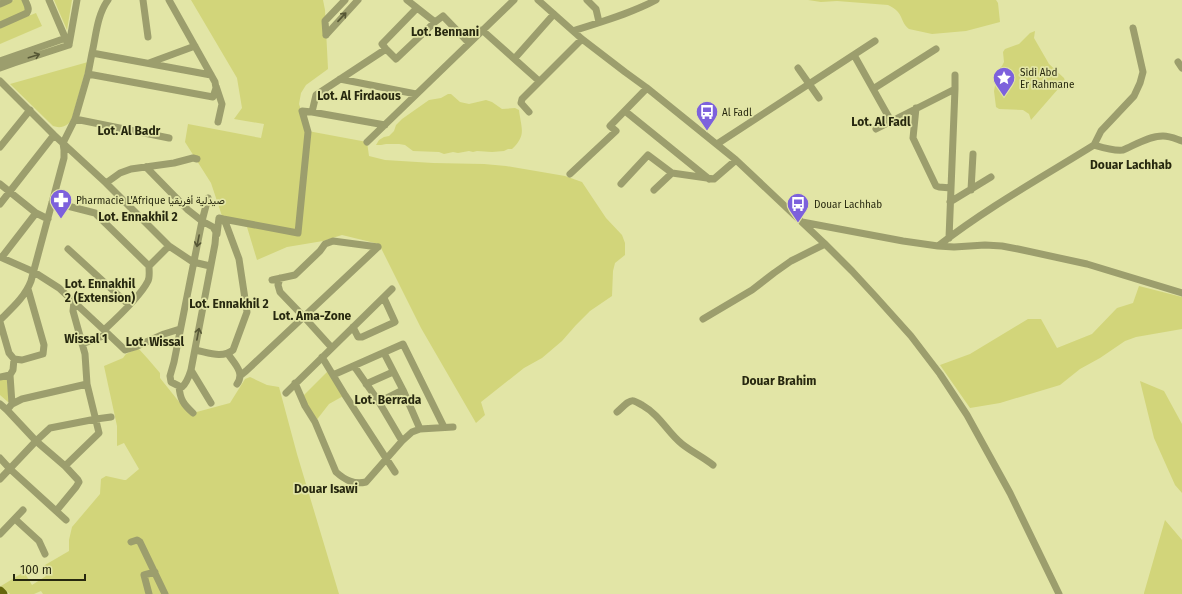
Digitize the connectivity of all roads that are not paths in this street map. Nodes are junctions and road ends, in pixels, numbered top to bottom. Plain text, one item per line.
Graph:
1 (9, 0) edge
2 (26, 0) edge
3 (49, 0) edge
4 (77, 0) edge
5 (108, 0) edge
6 (143, 0) edge
7 (169, 0) edge
8 (345, 0) edge
9 (358, 0) edge
10 (407, 0) edge
11 (514, 0) edge
12 (538, 0) edge
13 (587, 0) edge
14 (656, 0) edge
15 (0, 4) edge
16 (417, 8) junction
17 (554, 14) junction
18 (435, 22) junction
19 (599, 22) junction
20 (0, 25) edge
21 (1133, 28) dead end
22 (482, 30) junction
23 (573, 31) junction
24 (148, 37) dead end
25 (582, 39) junction
26 (875, 41) dead end
27 (67, 42) junction
28 (469, 43) junction
29 (195, 46) junction
30 (936, 49) dead end
31 (386, 50) junction
32 (92, 53) junction
33 (854, 55) junction
34 (515, 58) junction
35 (12, 60) junction
36 (0, 61) edge
37 (149, 64) junction
38 (0, 68) edge
39 (798, 68) dead end
40 (88, 74) junction
41 (210, 75) junction
42 (955, 75) dead end
43 (340, 79) junction
44 (540, 81) junction
45 (215, 84) junction
46 (810, 84) junction
47 (1, 86) edge
48 (647, 88) junction
49 (955, 88) junction
50 (873, 89) junction
51 (416, 94) junction
52 (819, 98) dead end
53 (916, 108) junction
54 (30, 110) junction
55 (625, 111) junction
56 (312, 112) junction
57 (529, 112) dead end
58 (75, 119) junction
59 (891, 121) junction
60 (218, 122) dead end
61 (384, 125) junction
62 (876, 129) dead end
63 (54, 136) junction
64 (169, 138) dead end
65 (1182, 141) edge
66 (367, 142) dead end
67 (63, 143) junction
68 (717, 144) junction
69 (1094, 145) junction
70 (0, 147) edge
71 (972, 154) dead end
72 (197, 159) dead end
73 (736, 160) junction
74 (146, 167) junction
75 (672, 172) junction
76 (570, 174) dead end
77 (991, 177) dead end
78 (709, 178) junction
79 (106, 183) junction
80 (0, 184) edge
81 (621, 184) dead end
82 (951, 188) junction
83 (654, 190) dead end
84 (971, 190) junction
85 (10, 191) junction
86 (208, 198) dead end
87 (52, 202) junction
88 (950, 202) junction
89 (0, 204) edge
90 (36, 213) junction
91 (48, 219) junction
92 (221, 219) junction
93 (202, 221) junction
94 (802, 222) junction
95 (216, 238) junction
96 (949, 238) junction
97 (825, 244) junction
98 (169, 246) junction
99 (938, 246) junction
100 (68, 249) dead end
101 (1, 257) edge
102 (194, 262) junction
103 (149, 266) junction
104 (210, 266) junction
105 (34, 272) junction
106 (280, 278) junction
107 (272, 280) dead end
108 (28, 289) junction
109 (392, 289) dead end
110 (1182, 293) edge
111 (384, 298) junction
112 (74, 302) junction
113 (128, 305) junction
114 (304, 317) junction
115 (703, 320) dead end
116 (0, 321) edge
117 (353, 327) junction
118 (180, 329) junction
119 (106, 332) junction
120 (82, 344) junction
121 (332, 348) junction
122 (195, 350) junction
123 (384, 353) junction
124 (228, 354) junction
125 (322, 357) junction
126 (14, 359) junction
127 (354, 366) junction
128 (191, 370) junction
129 (393, 372) junction
130 (10, 375) junction
131 (240, 375) junction
132 (333, 375) junction
133 (0, 377) edge
134 (295, 383) junction
135 (87, 384) junction
136 (237, 384) dead end
137 (366, 384) junction
138 (179, 386) junction
139 (403, 390) junction
140 (286, 393) dead end
141 (378, 402) junction
142 (211, 403) dead end
143 (0, 404) edge
144 (12, 404) junction
145 (7, 410) junction
146 (617, 412) dead end
147 (193, 413) dead end
148 (111, 417) dead end
149 (96, 419) junction
150 (453, 426) dead end
151 (444, 427) junction
152 (420, 429) junction
153 (36, 441) junction
154 (402, 441) junction
155 (0, 458) edge
156 (386, 459) junction
157 (713, 465) dead end
158 (65, 466) junction
159 (10, 469) junction
160 (395, 472) dead end
161 (0, 479) edge
162 (23, 510) dead end
163 (56, 510) junction
164 (15, 519) junction
165 (66, 520) dead end
166 (0, 534) edge
167 (131, 542) dead end
168 (45, 554) dead end
169 (155, 572) junction
170 (0, 591) edge
171 (3, 594) edge
172 (149, 594) edge
173 (165, 594) edge
174 (1059, 594) edge

1 - 15 street
2 - 20 street
3 - 27 street
4 - 27 street
5 - 32 street
6 - 24 street
7 - 29 street
8 -> 9 street
10 - 16 street
11 - 22 street
12 - 17 street
13 - 19 street
14 - 19 street
16 - 18 street
16 - 31 street
17 - 23 street
17 - 34 street
18 - 28 street
18 - 31 street
19 - 23 street
21 - 69 street
22 - 28 street
22 - 34 street
23 - 25 street
25 - 44 street
25 - 48 street
26 - 33 street
27 - 35 street
28 - 51 street
29 - 37 street
29 - 41 street
30 - 50 street
31 - 43 street
32 - 37 street
32 - 40 street
33 - 46 street
33 - 50 street
34 - 44 street
35 - 36 street
35 - 38 street
37 - 41 street
39 - 46 street
40 - 45 street
40 - 58 street
41 - 45 street
42 - 49 street
43 - 51 street
43 - 56 street
44 - 57 street
45 - 60 street
46 - 52 street
46 - 68 street
47 - 54 street
48 - 55 street
48 - 68 street
49 - 53 street
49 - 82 street
50 - 59 street
51 - 61 street
53 - 59 street
53 - 82 street
54 - 63 street
54 - 70 street
55 - 76 street
55 - 78 street
56 - 61 street
56 - 92 street
58 - 64 street
58 - 67 street
59 - 62 street
61 - 66 street
63 - 67 street
63 - 85 street
65 - 69 street
67 - 79 street
67 - 87 street
68 - 73 street
69 - 96 street
71 - 84 street
72 - 74 street
73 - 78 street
73 - 94 street
74 - 79 street
74 - 93 street
75 - 78 street
75 - 81 street
75 - 83 street
77 - 84 street
79 - 98 street
80 - 85 street
82 - 88 street
84 - 88 street
85 - 89 street
85 - 90 street
86 - 93 street
87 - 91 street
87 - 103 street
88 - 96 street
90 - 91 street
90 - 101 street
91 - 105 street
92 - 95 street
92 - 124 street
93 - 95 street
93 -> 102 street
94 - 97 street
94 - 99 street
95 - 104 street
96 - 99 street
97 - 115 street
97 - 174 street
98 - 102 street
98 - 103 street
99 - 110 street
100 - 113 street
101 - 105 street
102 - 104 street
102 - 118 street
103 - 113 street
122 -> 104 street
105 - 108 street
105 - 112 street
106 - 107 street
106 - 114 street
106 - 114 street
108 - 116 street
108 - 126 street
109 - 111 street
111 - 117 street
111 - 117 street
112 - 119 street
112 - 120 street
113 - 119 street
114 - 121 street
114 - 131 street
116 - 126 street
117 - 121 street
118 - 119 street
118 - 138 street
119 - 120 street
120 - 135 street
121 - 125 street
122 - 124 street
122 - 128 street
123 - 127 street
123 - 129 street
123 - 151 street
124 - 131 street
125 - 132 street
125 - 134 street
126 - 130 street
127 - 132 street
127 - 137 street
128 - 138 street
128 - 142 street
129 - 137 street
129 - 139 street
130 - 133 street
130 - 144 street
131 - 136 street
132 - 156 street
134 - 140 street
134 - 156 street
135 - 144 street
135 - 149 street
137 - 141 street
138 - 147 street
139 - 141 street
139 - 152 street
141 - 154 street
143 - 145 street
144 - 145 street
145 - 153 street
146 - 157 street
148 - 149 street
149 - 153 street
149 - 158 street
150 - 151 street
151 - 152 street
152 - 154 street
153 - 158 street
153 - 159 street
154 - 156 street
155 - 159 street
156 - 160 street
158 - 163 street
159 - 161 street
159 - 163 street
162 - 164 street
163 - 165 street
164 - 166 street
164 - 168 street
167 - 169 street
169 - 172 street
169 - 173 street
170 - 171 main road

